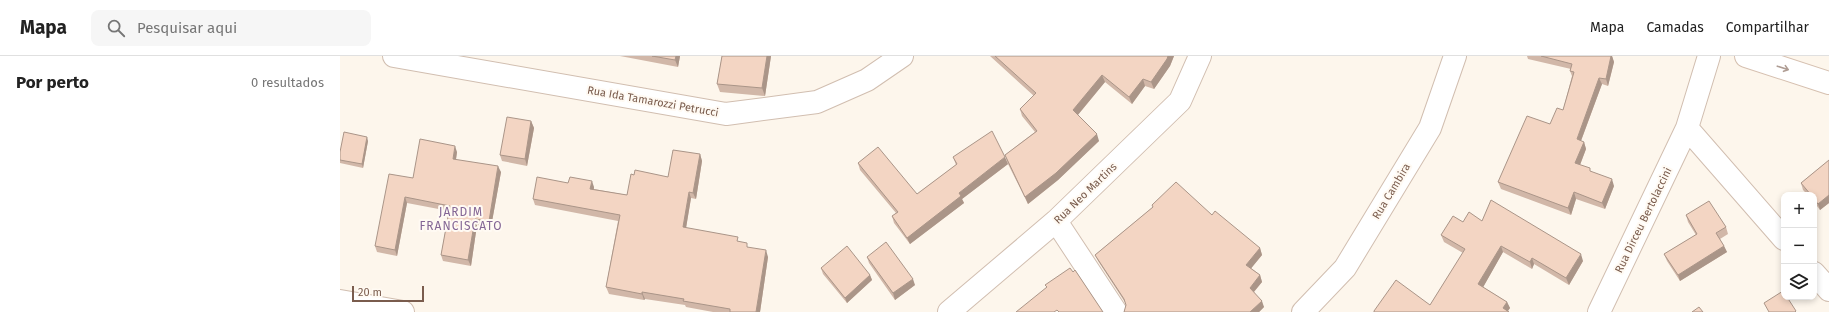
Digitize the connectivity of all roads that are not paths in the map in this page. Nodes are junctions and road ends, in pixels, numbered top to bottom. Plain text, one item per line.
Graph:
1 (394, 56) edge
2 (902, 56) edge
3 (1200, 56) edge
4 (1455, 56) edge
5 (1709, 56) edge
6 (1746, 56) edge
7 (1829, 83) edge
8 (1687, 128) junction
9 (1056, 221) junction
10 (1781, 236) edge
11 (1817, 276) edge
12 (1829, 290) edge
13 (340, 301) edge
14 (404, 312) edge
15 (949, 312) edge
16 (1116, 312) edge
17 (1302, 312) edge
18 (1599, 312) edge

1 - 2 street, Rua Ida Tamarozzi Petrucci
3 - 9 street, Rua Neo Martins
4 - 17 street, Rua Cambira
5 - 8 street, Rua Dirceu Bertolaccini
6 -> 7 street
8 - 10 street
8 - 18 street, Rua Dirceu Bertolaccini
9 - 15 street, Rua Neo Martins
9 - 16 street
11 - 12 street
13 - 14 street

